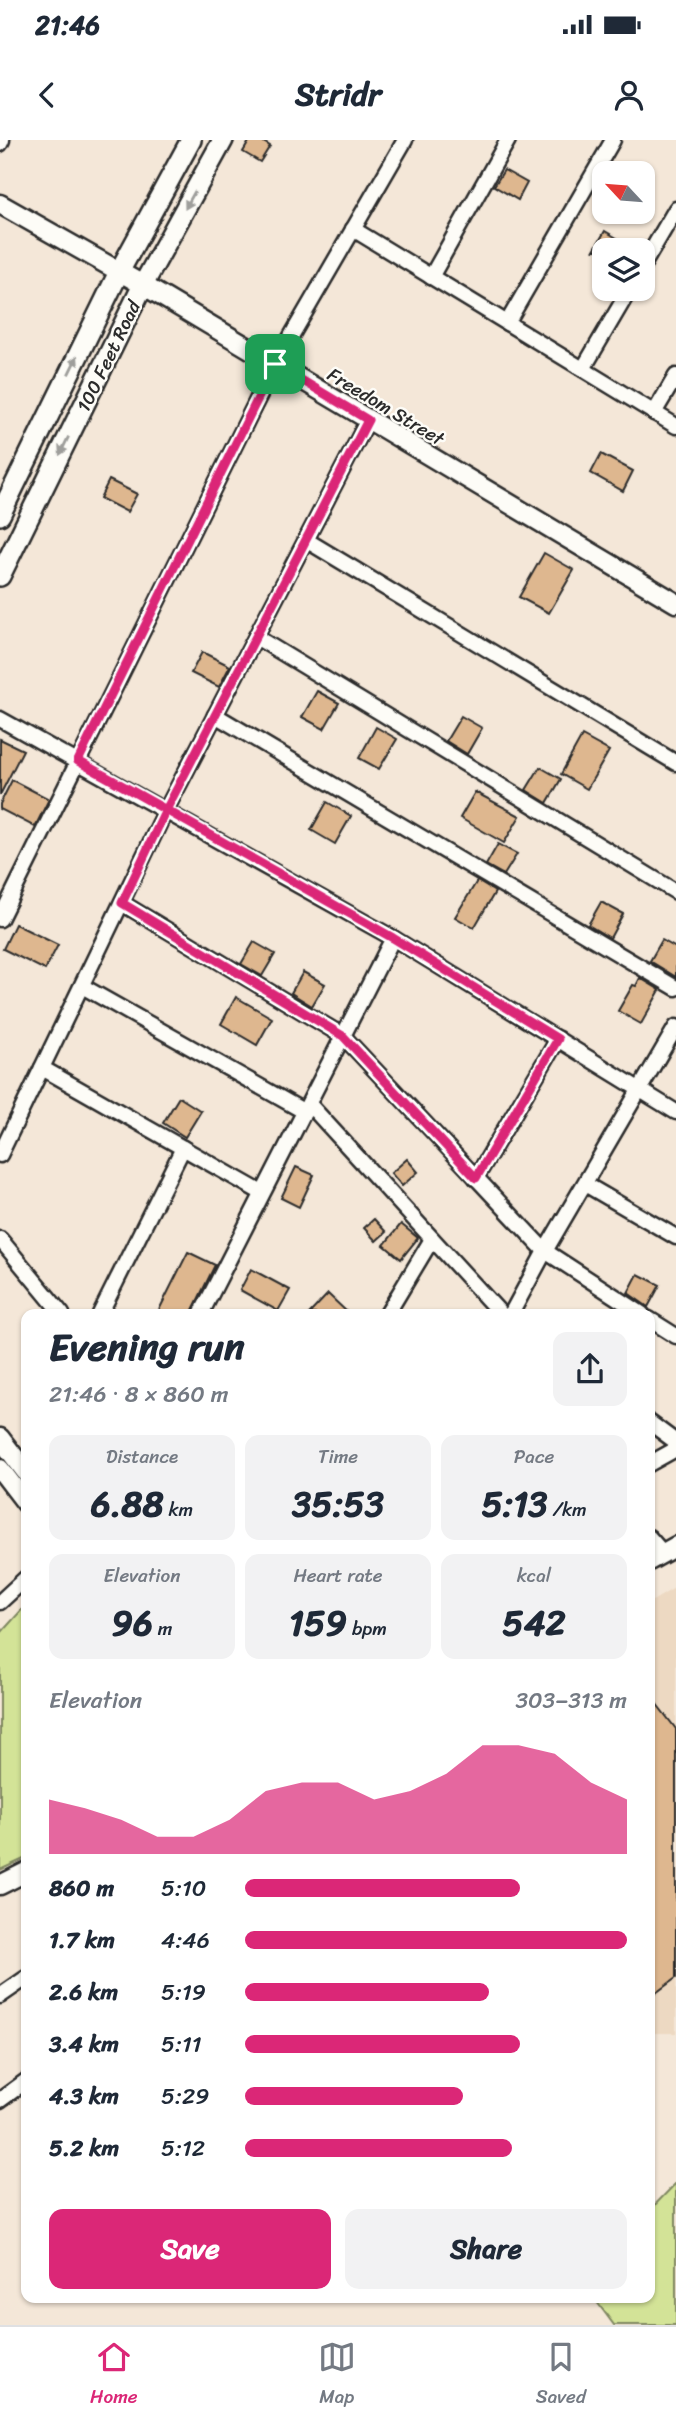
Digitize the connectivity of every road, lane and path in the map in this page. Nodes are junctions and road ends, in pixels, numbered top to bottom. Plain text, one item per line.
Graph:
1 (191, 140) edge
2 (222, 140) edge
3 (405, 140) edge
4 (508, 140) edge
5 (613, 140) edge
6 (0, 204) edge
7 (676, 209) edge
8 (353, 229) junction
9 (655, 245) edge
10 (119, 272) junction
11 (431, 276) junction
12 (143, 285) junction
13 (622, 301) edge
14 (507, 323) junction
15 (275, 364) junction
16 (583, 369) junction
17 (676, 376) edge
18 (654, 413) junction
19 (368, 420) junction
20 (676, 426) edge
21 (0, 515) edge
22 (306, 540) junction
23 (0, 576) edge
24 (676, 603) edge
25 (256, 637) junction
26 (215, 715) junction
27 (0, 719) edge
28 (78, 761) junction
29 (676, 763) edge
30 (166, 810) junction
31 (676, 892) edge
32 (122, 903) junction
33 (0, 919) edge
34 (393, 938) junction
35 (82, 986) junction
36 (676, 988) edge
37 (676, 1027) edge
38 (343, 1036) junction
39 (558, 1039) junction
40 (42, 1068) junction
41 (640, 1090) junction
42 (307, 1108) junction
43 (676, 1112) edge
44 (183, 1148) junction
45 (0, 1155) edge
46 (476, 1178) junction
47 (585, 1184) junction
48 (262, 1193) junction
49 (676, 1237) edge
50 (432, 1238) junction
51 (0, 1239) edge
52 (545, 1251) junction
53 (58, 1309) edge
54 (102, 1309) edge
55 (204, 1309) edge
56 (390, 1309) edge
57 (496, 1309) edge
58 (514, 1309) edge
59 (634, 1309) edge
60 (655, 1323) edge
61 (676, 1336) edge
62 (655, 1426) edge
63 (0, 1438) edge
64 (676, 1441) edge
65 (676, 1449) edge
66 (655, 1461) edge
67 (21, 1465) edge
68 (0, 1469) edge
69 (21, 1496) edge
70 (21, 1583) edge
71 (0, 1602) edge
72 (21, 1874) edge
73 (0, 1885) edge
74 (21, 1981) edge
75 (0, 1996) edge
76 (21, 2085) edge
77 (0, 2100) edge

1 - 10 main road, 100 Feet Road
2 -> 12 main road, 100 Feet Road
3 - 8 street
4 - 11 street
5 - 14 street
6 - 10 street, Freedom Street
7 - 9 street
8 - 11 street
8 - 15 street
10 - 12 street, Freedom Street
21 -> 10 main road, 100 Feet Road
11 - 14 street
12 - 15 street, Freedom Street
12 -> 23 main road, 100 Feet Road
13 - 16 street
14 - 16 street
15 - 19 street, Freedom Street
15 - 28 street
16 - 18 street
17 - 18 street
18 - 20 street
19 - 22 street
19 - 24 street, Freedom Street
22 - 25 street
22 - 29 street
25 - 26 street
25 - 31 street
26 - 30 street
26 - 36 street
27 - 28 street
28 - 30 street
28 - 33 street
30 - 32 street
30 - 34 street
32 - 35 street
32 - 38 street
34 - 38 street
34 - 39 street
35 - 40 street
35 - 42 street
37 - 41 street
38 - 42 street
38 - 46 street
39 - 41 street
39 - 46 street
40 - 44 street
40 - 45 street
41 - 43 street
41 - 47 street
42 - 48 street
42 - 50 street
44 - 48 street
44 - 54 street
46 - 52 street
47 - 49 street
47 - 52 street
48 - 55 street
50 - 56 street
50 - 57 street
51 - 53 street
52 - 58 street
52 - 59 street
60 - 61 street
62 - 64 street
63 - 67 street
65 - 66 street
68 - 69 street
70 - 71 street
72 - 73 street
74 - 75 street
76 - 77 street

